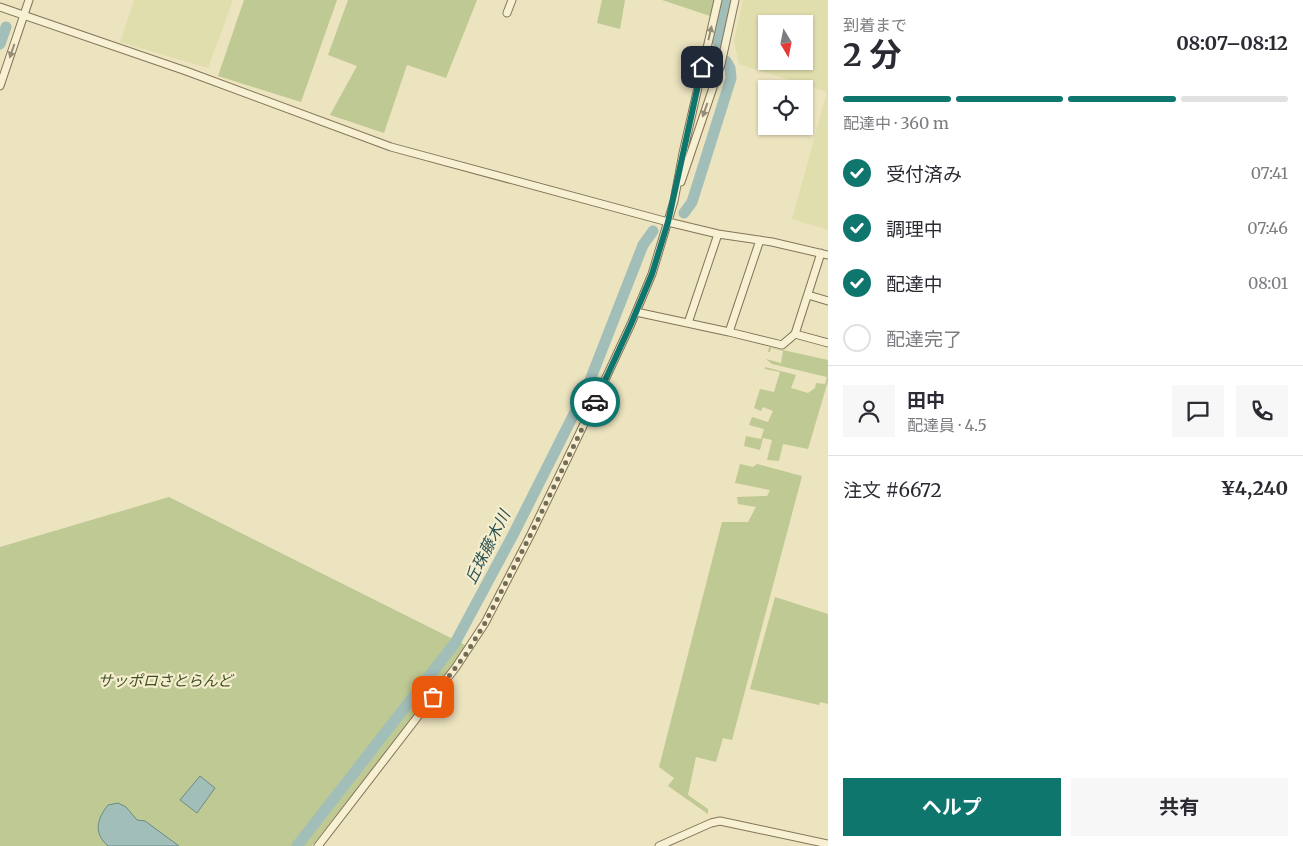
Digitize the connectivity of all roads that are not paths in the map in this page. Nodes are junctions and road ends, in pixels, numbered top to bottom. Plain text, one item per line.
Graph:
1 (2, 0) edge
2 (28, 0) edge
3 (512, 0) edge
4 (718, 0) edge
5 (735, 0) edge
6 (0, 7) edge
7 (507, 13) dead end
8 (23, 15) junction
9 (0, 86) edge
10 (674, 200) junction
11 (668, 222) junction
12 (718, 234) junction
13 (760, 240) junction
14 (824, 254) edge
15 (808, 295) junction
16 (828, 301) edge
17 (636, 312) junction
18 (688, 323) junction
19 (729, 332) junction
20 (795, 334) junction
21 (828, 343) edge
22 (828, 844) edge
23 (318, 846) edge
24 (659, 846) edge

1 - 6 street
2 - 8 street
3 - 7 street
10 -> 4 street
5 -> 10 street
6 - 8 street
8 -> 9 street
8 - 11 street
10 - 11 street
11 - 12 street
11 - 17 street
12 - 13 street
12 - 18 street
13 - 14 street
13 - 19 street
14 - 15 street
15 - 16 street
15 - 20 street
17 - 18 street
17 - 23 street
18 - 19 street
19 - 20 street
20 - 21 street
22 - 24 street

